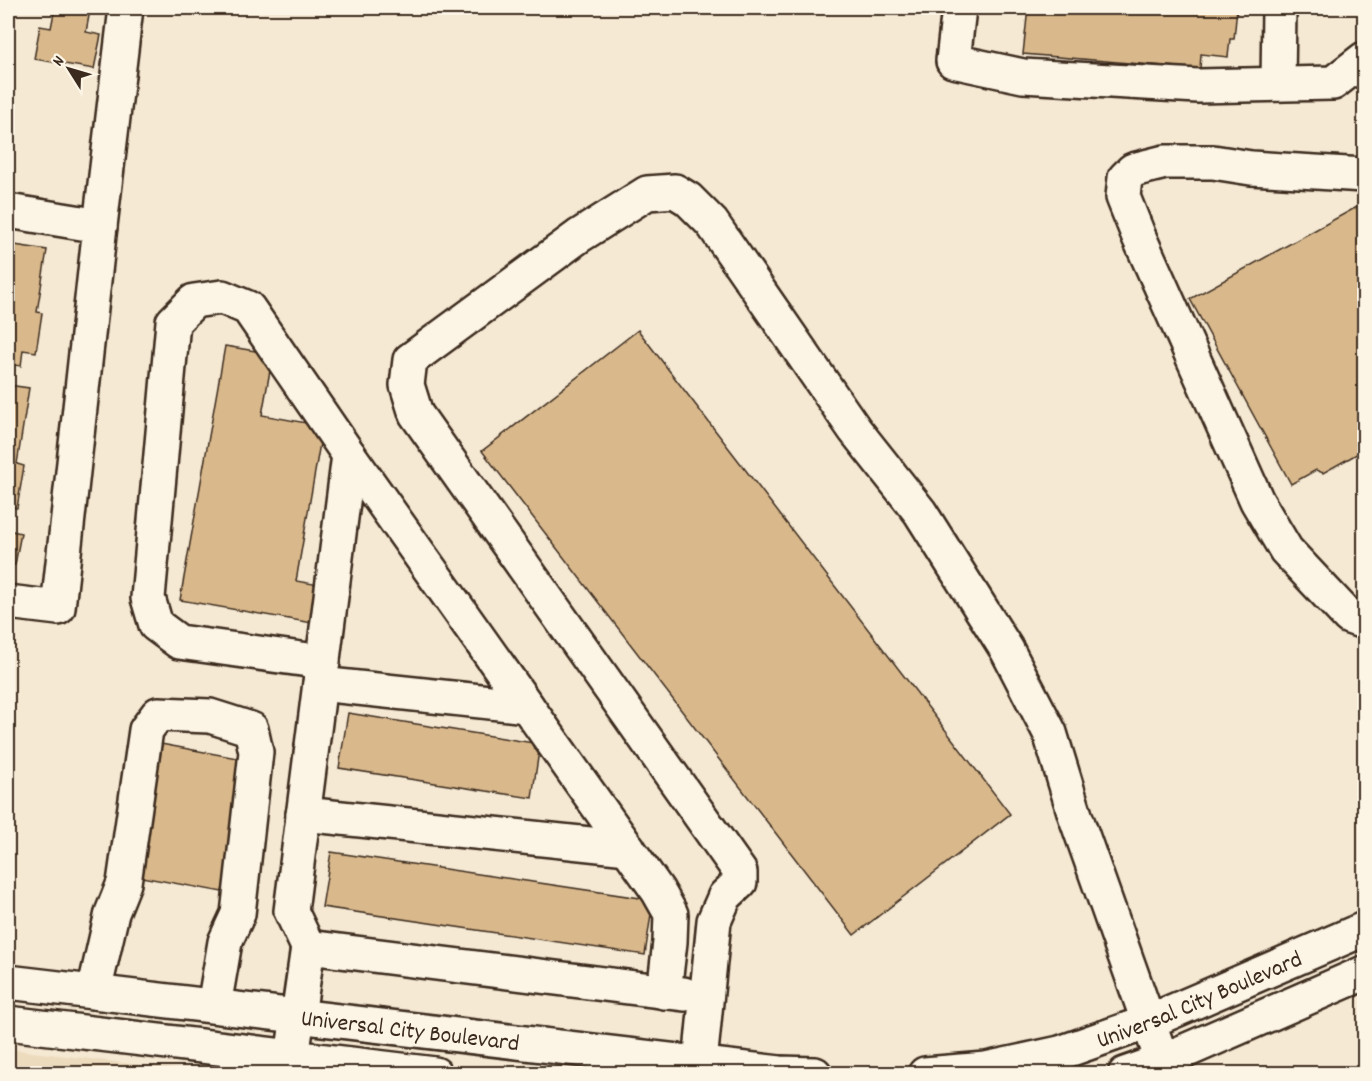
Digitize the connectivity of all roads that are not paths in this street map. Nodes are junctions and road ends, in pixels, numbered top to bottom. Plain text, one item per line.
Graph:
1 (126, 8) edge
2 (959, 8) edge
3 (1279, 8) edge
4 (1365, 59) edge
5 (1278, 84) junction
6 (1365, 175) edge
7 (8, 211) edge
8 (100, 226) junction
9 (349, 455) junction
10 (8, 602) edge
11 (1365, 622) edge
12 (321, 673) junction
13 (527, 706) junction
14 (303, 814) junction
15 (628, 848) junction
16 (1365, 929) edge
17 (308, 947) junction
18 (1365, 973) edge
19 (8, 982) edge
20 (664, 992) junction
21 (99, 993) junction
22 (706, 997) junction
23 (214, 1006) junction
24 (298, 1016) junction
25 (1148, 1022) junction
26 (8, 1023) edge
27 (97, 1034) junction
28 (292, 1057) junction
29 (1164, 1067) edge
30 (719, 1068) edge
31 (435, 1074) edge
32 (814, 1074) edge
33 (925, 1074) edge
34 (1125, 1074) edge

1 - 8 street
2 - 5 street
3 - 5 street
4 - 5 street
6 - 11 street
7 - 8 street
8 - 10 street
9 - 12 street
9 - 12 street
9 - 13 street
12 - 13 street
12 - 14 street
13 - 15 street
14 - 15 street
14 - 17 street
15 - 20 street
16 - 25 street, Universal City Boulevard
17 - 20 street
17 - 24 street
18 - 29 street, Universal City Boulevard
19 - 21 street, Universal City Boulevard
20 - 22 street
21 - 23 street, Universal City Boulevard
21 - 23 street
21 - 27 street
22 - 25 street
22 - 30 street
23 - 24 street, Universal City Boulevard
24 - 28 street
24 - 30 street, Universal City Boulevard
25 - 29 street
25 - 33 street, Universal City Boulevard
26 - 27 street, Universal City Boulevard
27 - 28 street, Universal City Boulevard
28 - 31 street, Universal City Boulevard
29 - 34 street, Universal City Boulevard
30 - 32 street, Universal City Boulevard

